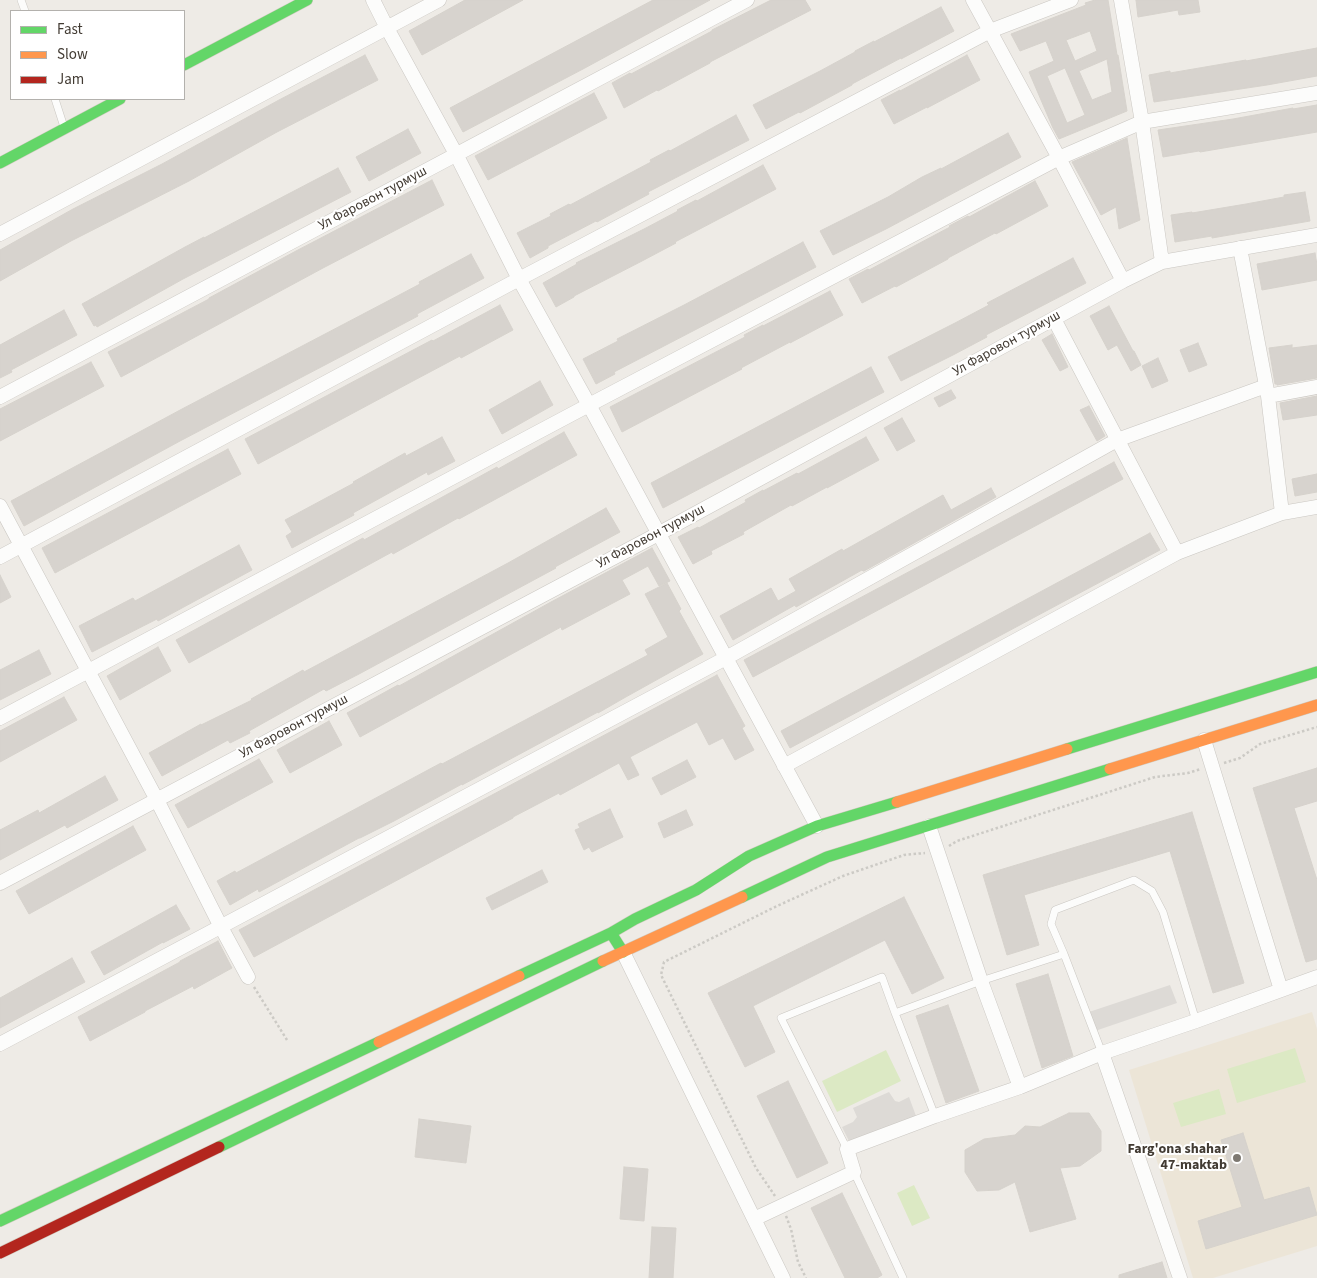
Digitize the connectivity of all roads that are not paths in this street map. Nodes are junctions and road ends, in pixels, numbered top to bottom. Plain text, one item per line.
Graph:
1 (307, 0) edge
2 (373, 0) edge
3 (439, 0) edge
4 (747, 0) edge
5 (974, 0) edge
6 (1071, 0) edge
7 (1121, 0) edge
8 (387, 28) junction
9 (990, 31) junction
10 (185, 64) edge
11 (1317, 93) edge
12 (55, 100) edge
13 (118, 100) edge
14 (1142, 122) junction
15 (65, 128) junction
16 (456, 154) junction
17 (1059, 158) junction
18 (0, 163) edge
19 (0, 234) edge
20 (1317, 235) edge
21 (1240, 248) junction
22 (1162, 262) junction
23 (519, 279) junction
24 (1123, 281) junction
25 (1054, 319) junction
26 (1317, 387) edge
27 (1267, 391) junction
28 (0, 397) edge
29 (589, 405) junction
30 (1117, 440) junction
31 (0, 506) edge
32 (1317, 507) edge
33 (1282, 513) junction
34 (658, 534) junction
35 (22, 545) junction
36 (1177, 554) junction
37 (0, 557) edge
38 (726, 658) junction
39 (89, 671) junction
40 (1317, 672) edge
41 (1317, 704) edge
42 (0, 718) edge
43 (1204, 740) junction
44 (784, 766) junction
45 (158, 800) junction
46 (817, 826) junction
47 (929, 826) junction
48 (0, 883) edge
49 (221, 927) junction
50 (610, 934) junction
51 (623, 952) junction
52 (1064, 954) junction
53 (248, 977) road end
54 (1317, 977) edge
55 (981, 981) junction
56 (1281, 990) junction
57 (895, 1013) junction
58 (1196, 1021) junction
59 (0, 1044) edge
60 (1102, 1053) junction
61 (1020, 1087) junction
62 (935, 1116) junction
63 (847, 1149) junction
64 (854, 1172) junction
65 (754, 1219) junction
66 (0, 1221) edge
67 (0, 1253) edge
68 (783, 1278) edge
69 (903, 1278) edge
70 (1180, 1278) edge

1 - 10 street
2 - 8 street
3 - 8 street
4 - 16 street, Ул Фаровон турмуш
5 - 9 street
6 - 9 street
7 - 14 street
8 - 16 street
8 - 19 street
9 - 17 street
9 - 23 street
11 - 14 street
12 - 15 lane
13 - 15 street
14 - 17 street
14 - 22 street
15 - 18 street
16 - 23 street
16 - 28 street, Ул Фаровон турмуш
17 - 24 street
17 - 29 street
20 - 21 street, Ул Фаровон турмуш
21 - 22 street, Ул Фаровон турмуш
21 - 27 street
22 - 24 street, Ул Фаровон турмуш
23 - 29 street
23 - 35 street
24 - 25 street, Ул Фаровон турмуш
25 - 30 street
25 - 34 street, Ул Фаровон турмуш
26 - 27 street
27 - 30 street
27 - 33 street
29 - 34 street
29 - 39 street
30 - 36 street
30 - 38 street
31 - 35 street
32 - 33 street
33 - 36 street
34 - 38 street
34 - 45 street, Ул Фаровон турмуш
35 - 37 street
35 - 39 street
36 - 44 street
38 - 44 street
38 - 49 street
39 - 42 street
39 - 45 street
40 - 46 street
41 - 43 street
43 - 47 street
43 - 56 street
44 - 46 street
45 - 48 street, Ул Фаровон турмуш
45 - 49 street
46 - 50 street
47 - 51 street
47 - 55 street
49 - 53 street
49 - 59 street
50 - 51 street
50 - 66 street
51 - 65 street
51 - 67 street
52 - 55 lane
52 - 58 lane
52 - 60 lane
54 - 56 street
55 - 57 lane
55 - 61 street
56 - 58 street
57 - 62 lane
57 - 63 lane
58 - 60 street
60 - 61 street
60 - 70 street
61 - 62 street
62 - 63 street
63 - 64 street
64 - 65 street
64 - 69 lane
65 - 68 street

